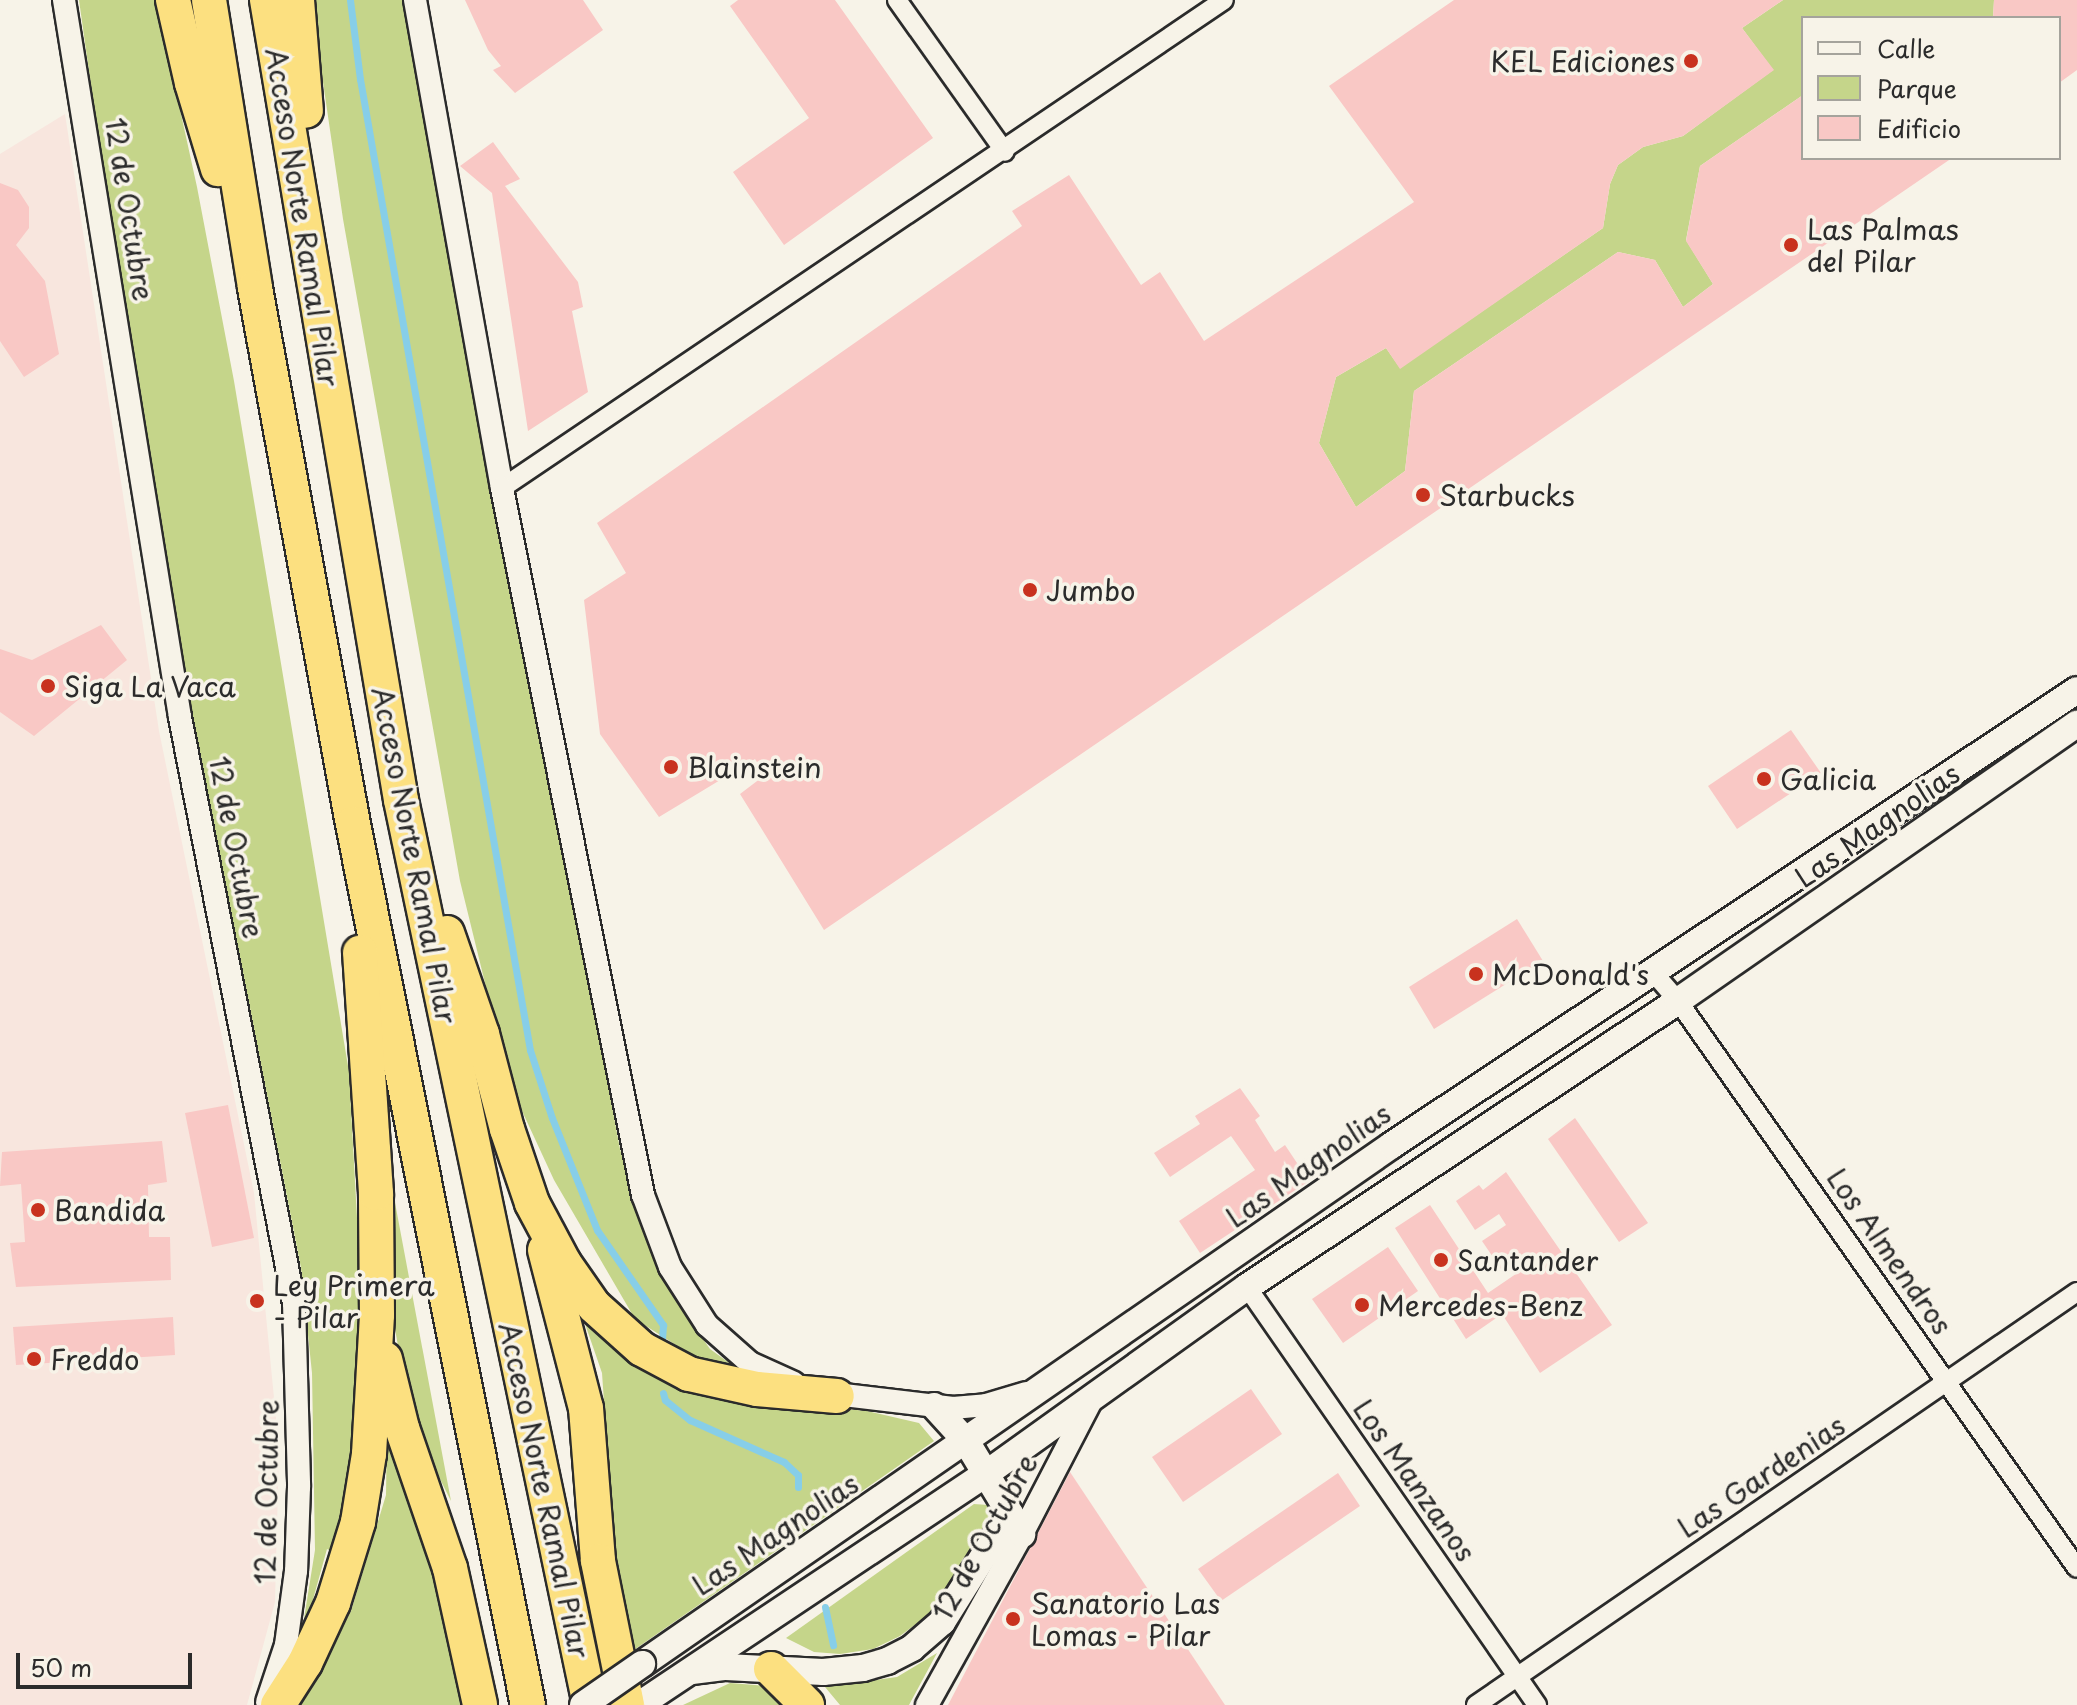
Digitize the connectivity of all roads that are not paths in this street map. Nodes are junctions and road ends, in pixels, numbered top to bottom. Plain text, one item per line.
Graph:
1 (64, 0) edge
2 (173, 0) edge
3 (209, 0) edge
4 (267, 0) edge
5 (297, 0) edge
6 (415, 0) edge
7 (897, 0) edge
8 (1224, 0) edge
9 (1005, 152) junction
10 (255, 288) junction
11 (329, 382) junction
12 (502, 488) junction
13 (2077, 690) edge
14 (2077, 724) edge
15 (401, 800) junction
16 (353, 824) junction
17 (1652, 971) junction
18 (1678, 1001) junction
19 (532, 1203) junction
20 (1247, 1287) junction
21 (2077, 1292) edge
22 (377, 1315) junction
23 (1948, 1381) junction
24 (1042, 1388) junction
25 (837, 1396) junction
26 (1093, 1397) junction
27 (934, 1406) junction
28 (966, 1441) junction
29 (987, 1473) junction
30 (1016, 1524) junction
31 (2077, 1568) edge
32 (771, 1669) junction
33 (689, 1672) junction
34 (1518, 1676) junction
35 (649, 1698) edge
36 (266, 1705) edge
37 (278, 1705) edge
38 (480, 1705) edge
39 (528, 1705) edge
40 (583, 1705) edge
41 (590, 1705) edge
42 (627, 1705) edge
43 (807, 1705) edge
44 (927, 1705) edge
45 (1476, 1705) edge
46 (1537, 1705) edge

1 - 36 street, 12 de Octubre
2 - 10 highway
3 - 10 highway, Acceso Norte Ramal Pilar
4 - 11 highway, Acceso Norte Ramal Pilar
5 - 11 highway
6 - 12 street
7 - 9 street
8 - 9 street
9 - 12 street
10 - 16 highway, Acceso Norte Ramal Pilar
11 - 15 highway, Acceso Norte Ramal Pilar
12 - 25 street
13 - 17 main road, Las Magnolias
14 - 18 main road, Las Magnolias
15 - 19 highway
15 - 41 highway, Acceso Norte Ramal Pilar
16 - 22 highway
16 - 39 highway, Acceso Norte Ramal Pilar
17 - 18 street, Los Almendros
17 - 24 main road, Las Magnolias
18 - 20 main road, Las Magnolias
18 - 23 street, Los Almendros
19 - 25 highway
19 - 42 highway
20 - 26 main road, Las Magnolias
20 - 34 street, Los Manzanos
21 - 23 street, Las Gardenias
22 - 37 highway
22 - 38 highway
23 - 31 street, Los Almendros
23 - 34 street, Las Gardenias
24 - 27 street
24 - 28 main road, Las Magnolias
25 - 27 street
26 - 29 main road, Las Magnolias
26 - 30 street, 12 de Octubre
27 - 28 main road
28 - 29 main road
28 - 40 main road, Las Magnolias, bridge
29 - 30 main road
29 - 33 main road, Las Magnolias
30 - 32 main road
30 - 44 street, 12 de Octubre
32 - 33 main road
32 - 43 highway
33 - 35 main road, Las Magnolias
34 - 45 street, Las Gardenias
34 - 46 street, Los Manzanos

